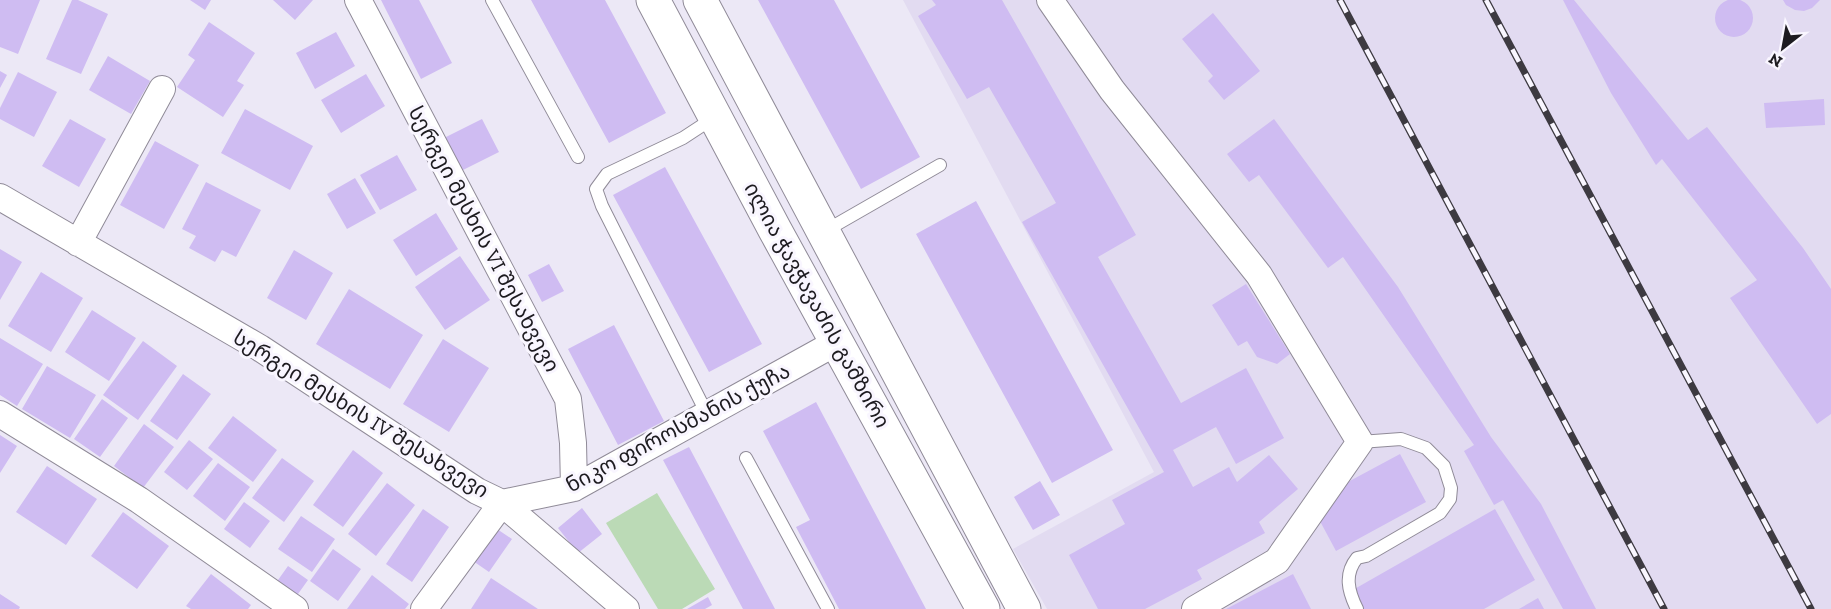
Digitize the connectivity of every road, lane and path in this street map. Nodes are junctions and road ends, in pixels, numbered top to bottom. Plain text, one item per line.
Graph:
1 (358, 0) edge
2 (492, 0) edge
3 (653, 0) edge
4 (700, 0) edge
5 (1050, 0) edge
6 (162, 89) dead end
7 (716, 116) junction
8 (578, 157) dead end
9 (940, 165) dead end
10 (0, 196) edge
11 (824, 231) junction
12 (78, 243) junction
13 (837, 342) junction
14 (0, 414) edge
15 (707, 414) junction
16 (1360, 442) junction
17 (746, 458) dead end
18 (574, 488) junction
19 (502, 502) junction
20 (295, 609) edge
21 (424, 609) edge
22 (626, 609) edge
23 (828, 609) edge
24 (983, 609) edge
25 (1024, 609) edge
26 (1195, 609) edge
27 (1357, 609) edge

1 - 18 street, სერგეი მესხის VI შესახვევი
2 - 8 lane
3 - 7 main road, ილია ჭავჭავაძის გამზირი
4 - 11 main road, ილია ჭავჭავაძის გამზირი
5 - 16 street
6 - 12 street
7 - 13 main road, ილია ჭავჭავაძის გამზირი
7 - 15 lane
9 - 11 lane
10 - 12 street, სერგეი მესხის IV შესახვევი
11 - 25 main road, ილია ჭავჭავაძის გამზირი
12 - 19 street, სერგეი მესხის IV შესახვევი
13 - 15 street, ნიკო ფიროსმანის ქუჩა
13 - 24 main road, ილია ჭავჭავაძის გამზირი
14 - 20 street
15 - 18 street, ნიკო ფიროსმანის ქუჩა
16 - 26 street
16 - 27 lane
17 - 23 lane
18 - 19 street, ნიკო ფიროსმანის ქუჩა
19 - 21 street
19 - 22 street, სერგეი მესხის IV შესახვევი

